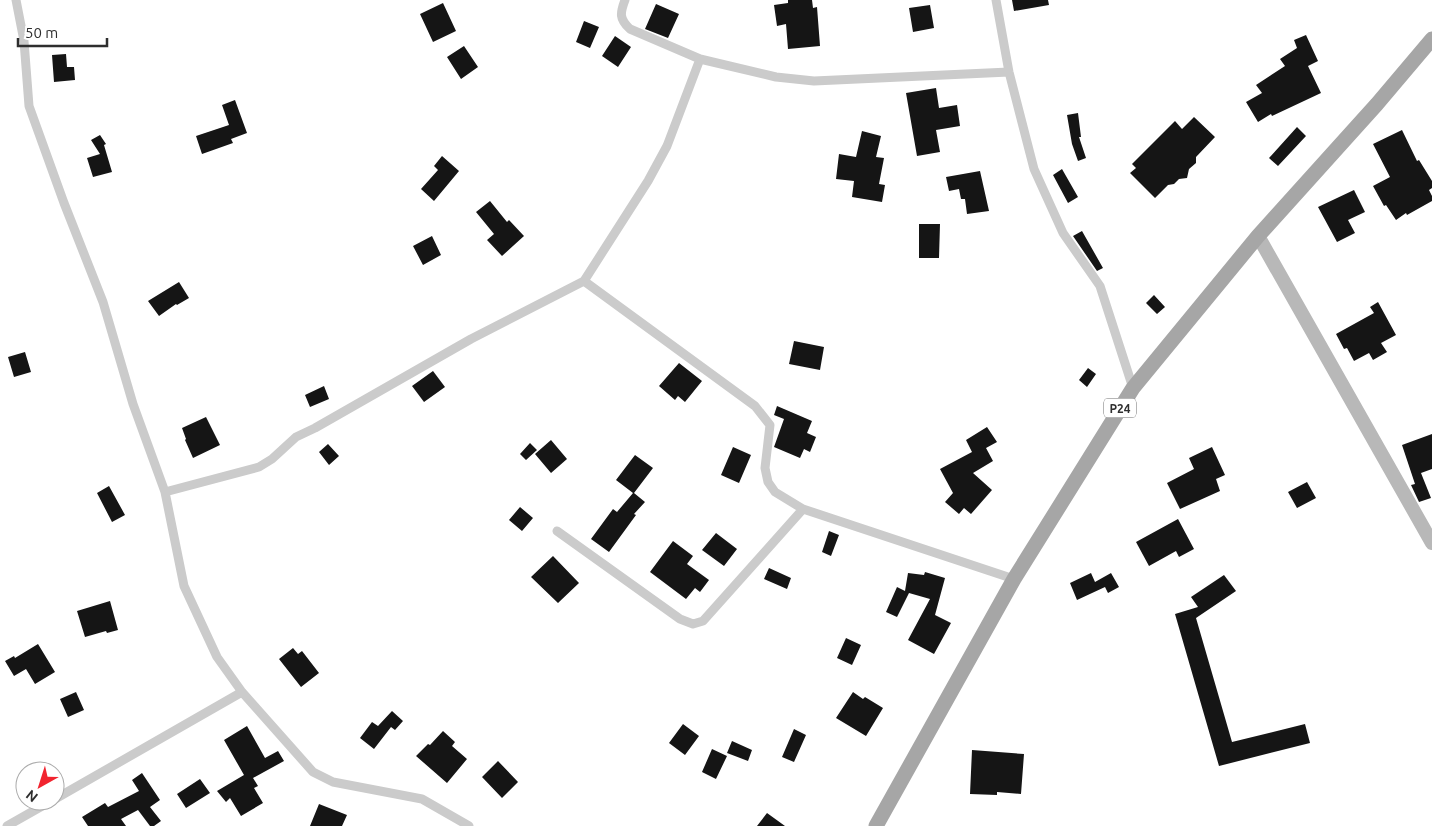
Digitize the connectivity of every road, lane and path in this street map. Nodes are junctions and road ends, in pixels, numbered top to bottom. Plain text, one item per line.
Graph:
1 (16, 0) edge
2 (625, 0) edge
3 (996, 0) edge
4 (1432, 39) edge
5 (700, 59) junction
6 (1009, 72) junction
7 (1258, 236) junction
8 (584, 281) junction
9 (1133, 388) junction
10 (165, 492) junction
11 (803, 509) junction
12 (557, 531) dead end
13 (1432, 543) edge
14 (1014, 579) junction
15 (242, 692) junction
16 (65, 793) edge
17 (33, 811) edge
18 (7, 826) edge
19 (469, 826) edge
20 (876, 826) edge

1 - 10 street
2 - 5 street
3 - 6 street
4 - 7 main road, P24
5 - 6 street
5 - 8 street
6 - 9 street
7 - 9 main road, P24
7 - 13 street
8 - 10 street
8 - 11 street
9 - 14 main road, P24
10 - 15 street
11 - 12 street
11 - 14 street
14 - 20 main road, P24
15 - 16 street
15 - 19 street
17 - 18 street

